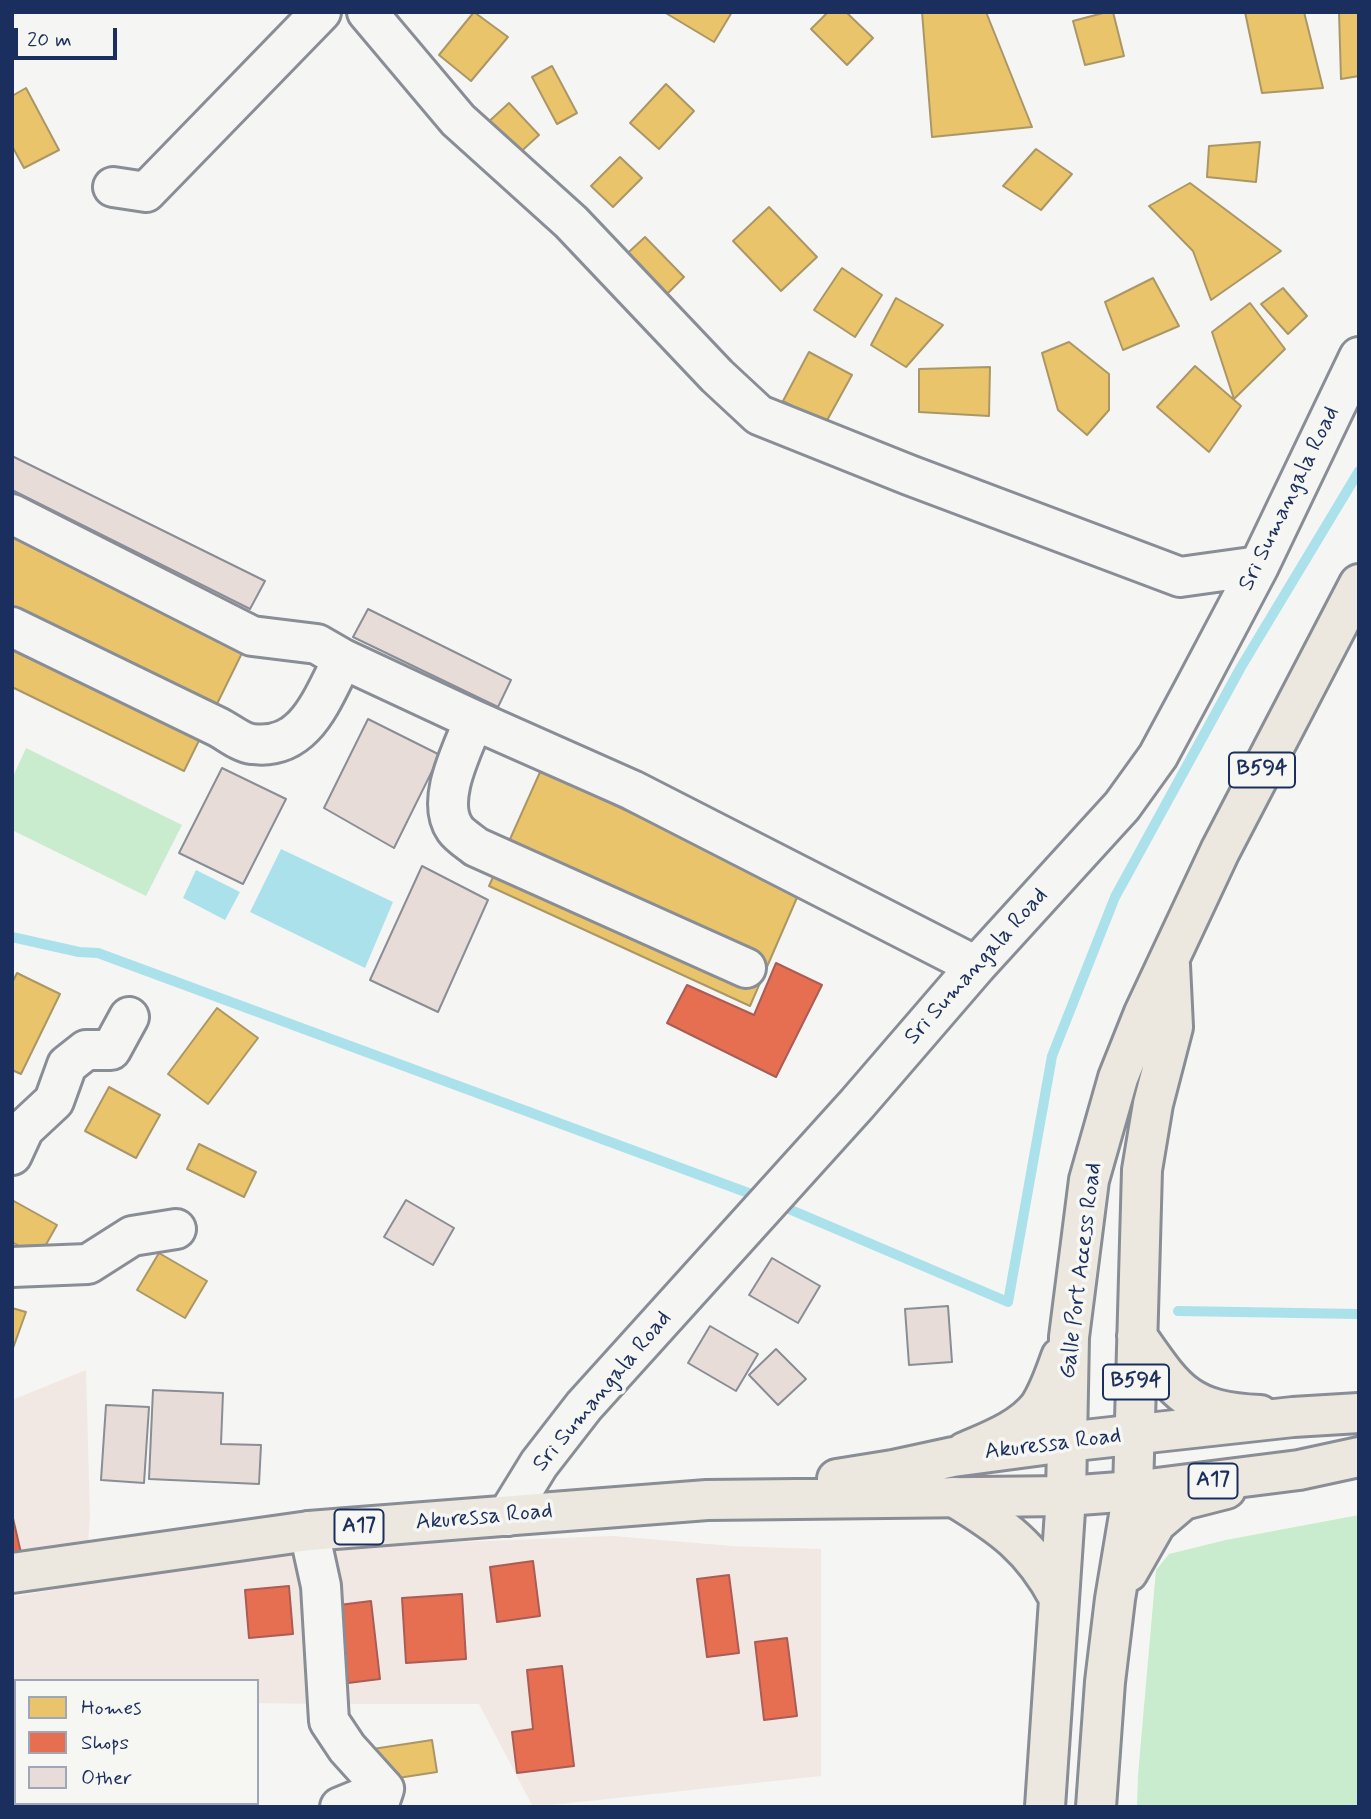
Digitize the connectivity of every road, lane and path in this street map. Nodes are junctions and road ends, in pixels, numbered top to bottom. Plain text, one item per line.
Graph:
1 (321, 12) edge
2 (367, 12) edge
3 (113, 187) dead end
4 (1359, 357) edge
5 (12, 514) edge
6 (1258, 566) junction
7 (1359, 584) edge
8 (12, 627) edge
9 (343, 659) junction
10 (474, 720) junction
11 (1170, 959) junction
12 (976, 966) junction
13 (746, 968) dead end
14 (129, 1017) dead end
15 (12, 1155) edge
16 (176, 1229) dead end
17 (12, 1267) edge
18 (1137, 1336) junction
19 (1069, 1337) junction
20 (1359, 1413) edge
21 (1293, 1417) junction
22 (1134, 1436) junction
23 (1066, 1442) junction
24 (953, 1457) junction
25 (1359, 1457) edge
26 (1299, 1471) junction
27 (1133, 1490) junction
28 (1066, 1496) junction
29 (954, 1497) junction
30 (707, 1500) junction
31 (507, 1516) junction
32 (309, 1531) junction
33 (12, 1573) edge
34 (1059, 1598) junction
35 (1115, 1599) junction
36 (381, 1798) edge
37 (340, 1807) edge
38 (1045, 1807) edge
39 (1096, 1807) edge

1 - 3 street
2 - 6 street
4 - 6 street, Sri Sumangala Road
5 - 9 street
6 - 12 street, Sri Sumangala Road
7 - 11 main road, Galle Port Access Road / B594
8 - 9 street
9 - 10 street
10 - 12 street
10 - 13 street
11 - 18 main road, Galle Port Access Road / B594
11 - 19 main road, Galle Port Access Road / B594
12 - 31 street, Sri Sumangala Road
14 - 15 street
16 - 17 street
18 - 21 main road
18 - 22 main road, Galle Port Access Road / B594
19 - 23 main road, Galle Port Access Road / B594
19 - 24 main road
20 - 21 main road, Akuressa Road / A17
21 - 22 main road, Akuressa Road / A17
22 - 23 main road, Akuressa Road / A17
22 - 27 main road, Galle Port Access Road / B594
23 - 24 main road, Akuressa Road / A17
23 - 28 main road, Galle Port Access Road / B594
24 - 30 main road, Akuressa Road / A17
25 - 26 main road, Akuressa Road / A17
26 - 27 main road, Akuressa Road / A17
26 - 35 main road
27 - 28 main road, Akuressa Road / A17
27 - 35 main road, Galle Port Access Road / B594
28 - 29 main road, Akuressa Road / A17
28 - 34 main road, Galle Port Access Road / B594
29 - 30 main road, Akuressa Road / A17
29 - 34 main road
30 - 31 main road, Akuressa Road / A17
31 - 32 main road, Akuressa Road / A17
32 - 33 main road, Akuressa Road / A17
32 - 36 street
34 - 38 main road, Galle Port Access Road / B594
35 - 39 main road, Galle Port Access Road / B594
36 - 37 street

